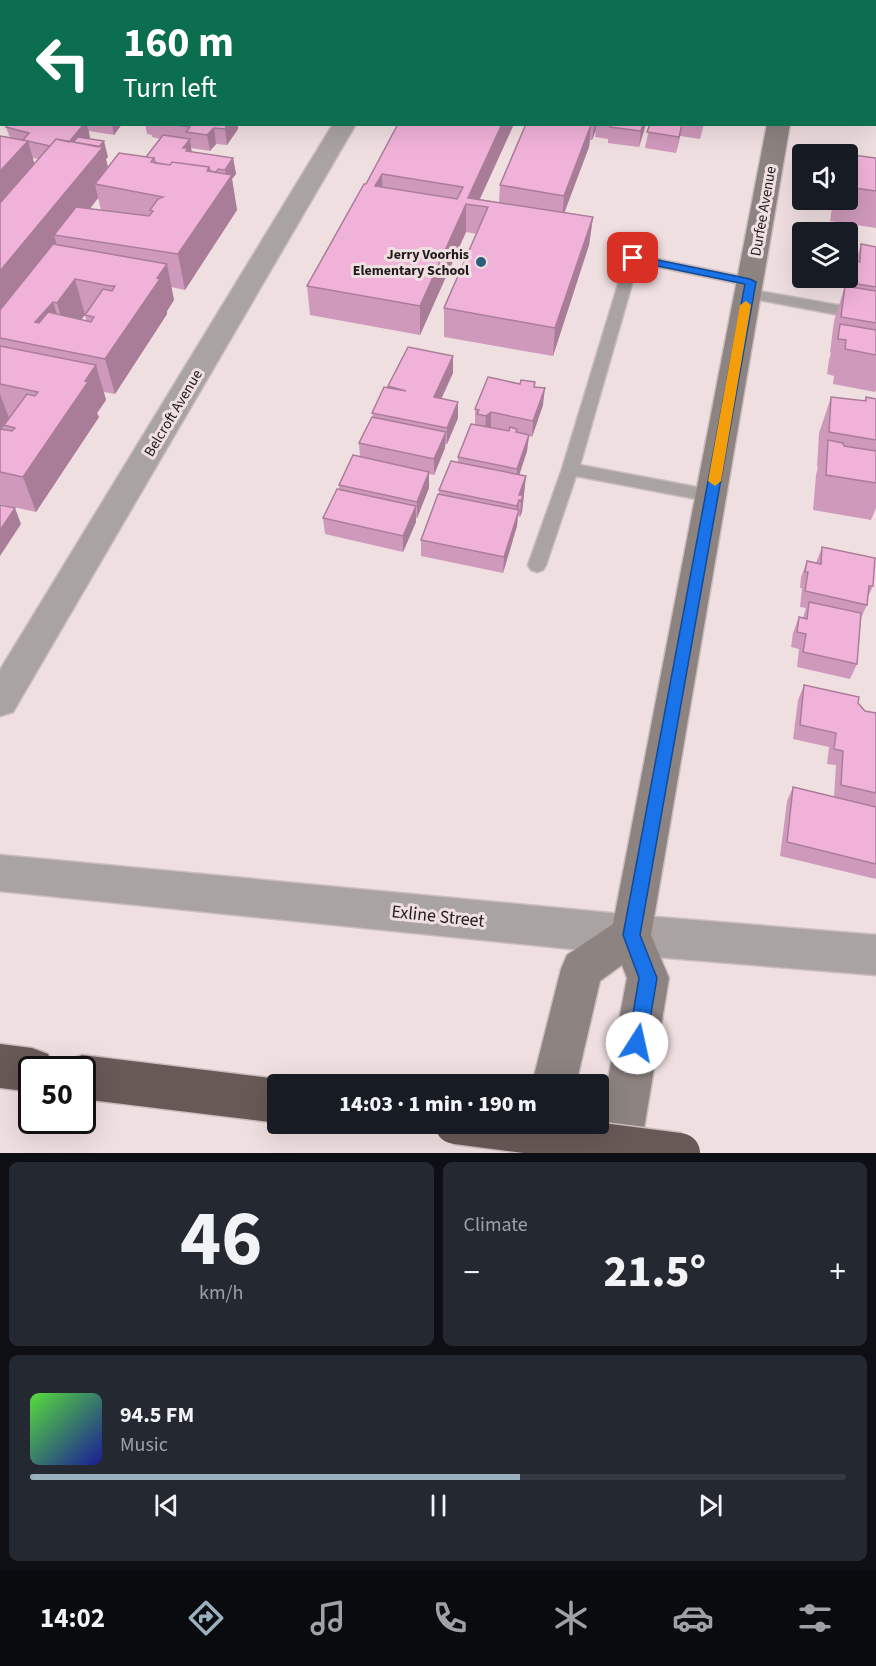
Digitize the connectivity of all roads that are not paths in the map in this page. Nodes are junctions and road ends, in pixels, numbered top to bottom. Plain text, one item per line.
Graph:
1 (344, 126) edge
2 (779, 126) edge
3 (749, 288) junction
4 (876, 316) edge
5 (570, 469) junction
6 (712, 496) junction
7 (537, 565) dead end
8 (0, 701) edge
9 (0, 873) edge
10 (631, 935) junction
11 (876, 955) edge
12 (0, 1066) edge
13 (18, 1068) edge
14 (556, 1074) edge
15 (96, 1079) edge
16 (267, 1100) edge
17 (533, 1134) edge
18 (543, 1134) edge
19 (538, 1153) edge
20 (617, 1153) edge
21 (680, 1153) edge

1 - 8 street, Belcroft Avenue
2 - 3 main road, Durfee Avenue
3 - 4 lane
3 - 5 lane
3 - 6 main road, Durfee Avenue
5 - 6 lane
5 - 7 lane
6 - 10 main road, Durfee Avenue
9 - 10 street, Exline Street
10 - 11 street, Exline Street
10 - 14 main road
10 - 20 main road
12 - 13 highway
15 - 16 highway
17 - 21 highway, bridge
18 - 19 main road

